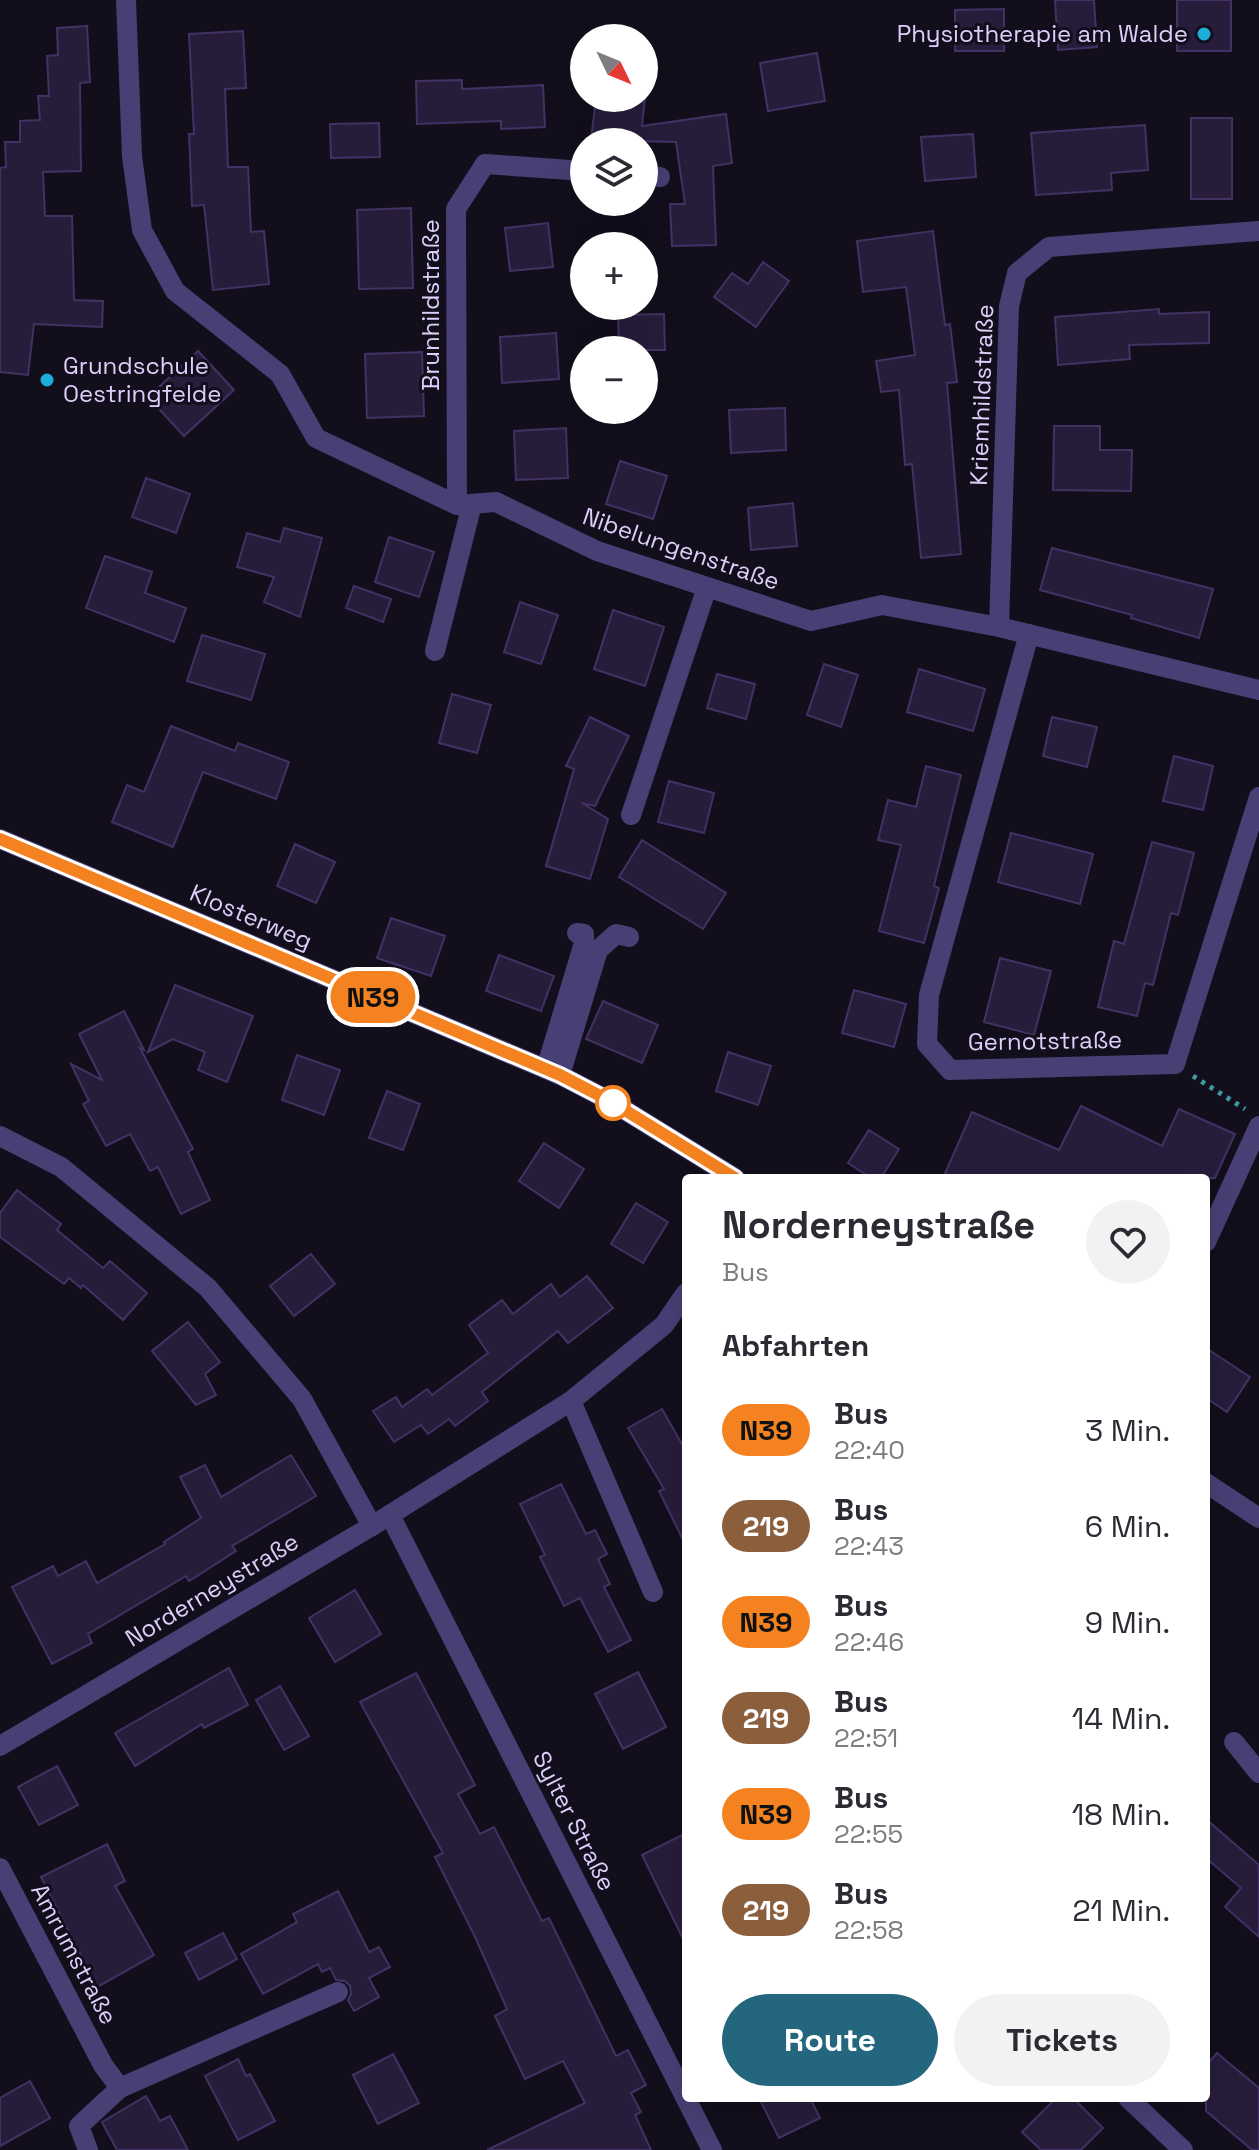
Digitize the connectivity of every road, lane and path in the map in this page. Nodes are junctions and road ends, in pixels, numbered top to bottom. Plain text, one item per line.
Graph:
1 (126, 0) edge
2 (570, 170) edge
3 (1259, 231) edge
4 (465, 504) junction
5 (707, 587) junction
6 (999, 627) junction
7 (1029, 634) junction
8 (435, 651) dead end
9 (1259, 690) edge
10 (1259, 797) edge
11 (631, 815) dead end
12 (0, 839) edge
13 (577, 933) dead end
14 (629, 937) dead end
15 (1175, 1064) junction
16 (553, 1072) junction
17 (1253, 1118) edge
18 (0, 1136) edge
19 (729, 1174) edge
20 (1210, 1231) edge
21 (682, 1299) edge
22 (571, 1401) junction
23 (1210, 1486) edge
24 (390, 1515) junction
25 (1259, 1518) edge
26 (372, 1526) junction
27 (653, 1592) dead end
28 (1234, 1742) dead end
29 (0, 1746) edge
30 (1259, 1773) edge
31 (0, 1868) edge
32 (338, 1992) dead end
33 (120, 2088) junction
34 (682, 2091) edge
35 (688, 2102) edge
36 (1132, 2102) edge
37 (88, 2150) edge
38 (712, 2150) edge
39 (1183, 2150) edge

1 - 4 street, Nibelungenstraße
2 - 4 street, Brunhildstraße
3 - 6 street, Kriemhildstraße
4 - 5 street, Nibelungenstraße
4 - 8 street
5 - 6 street, Nibelungenstraße
5 - 11 street
6 - 7 street, Nibelungenstraße
7 - 9 street, Nibelungenstraße
7 - 15 street, Gernotstraße
10 - 15 street
12 - 16 street, Klosterweg
13 - 16 street
14 - 16 street
15 - 17 path
16 - 19 street, Klosterweg
17 - 20 street
18 - 26 street
21 - 22 street, Norderneystraße
22 - 24 street, Norderneystraße
22 - 27 street
23 - 25 street
24 - 26 street, Norderneystraße
24 - 34 street, Sylter Straße
26 - 29 street, Norderneystraße
28 - 30 street
31 - 33 street, Amrumstraße
32 - 33 street
33 - 37 street
35 - 38 street, Sylter Straße
36 - 39 street

